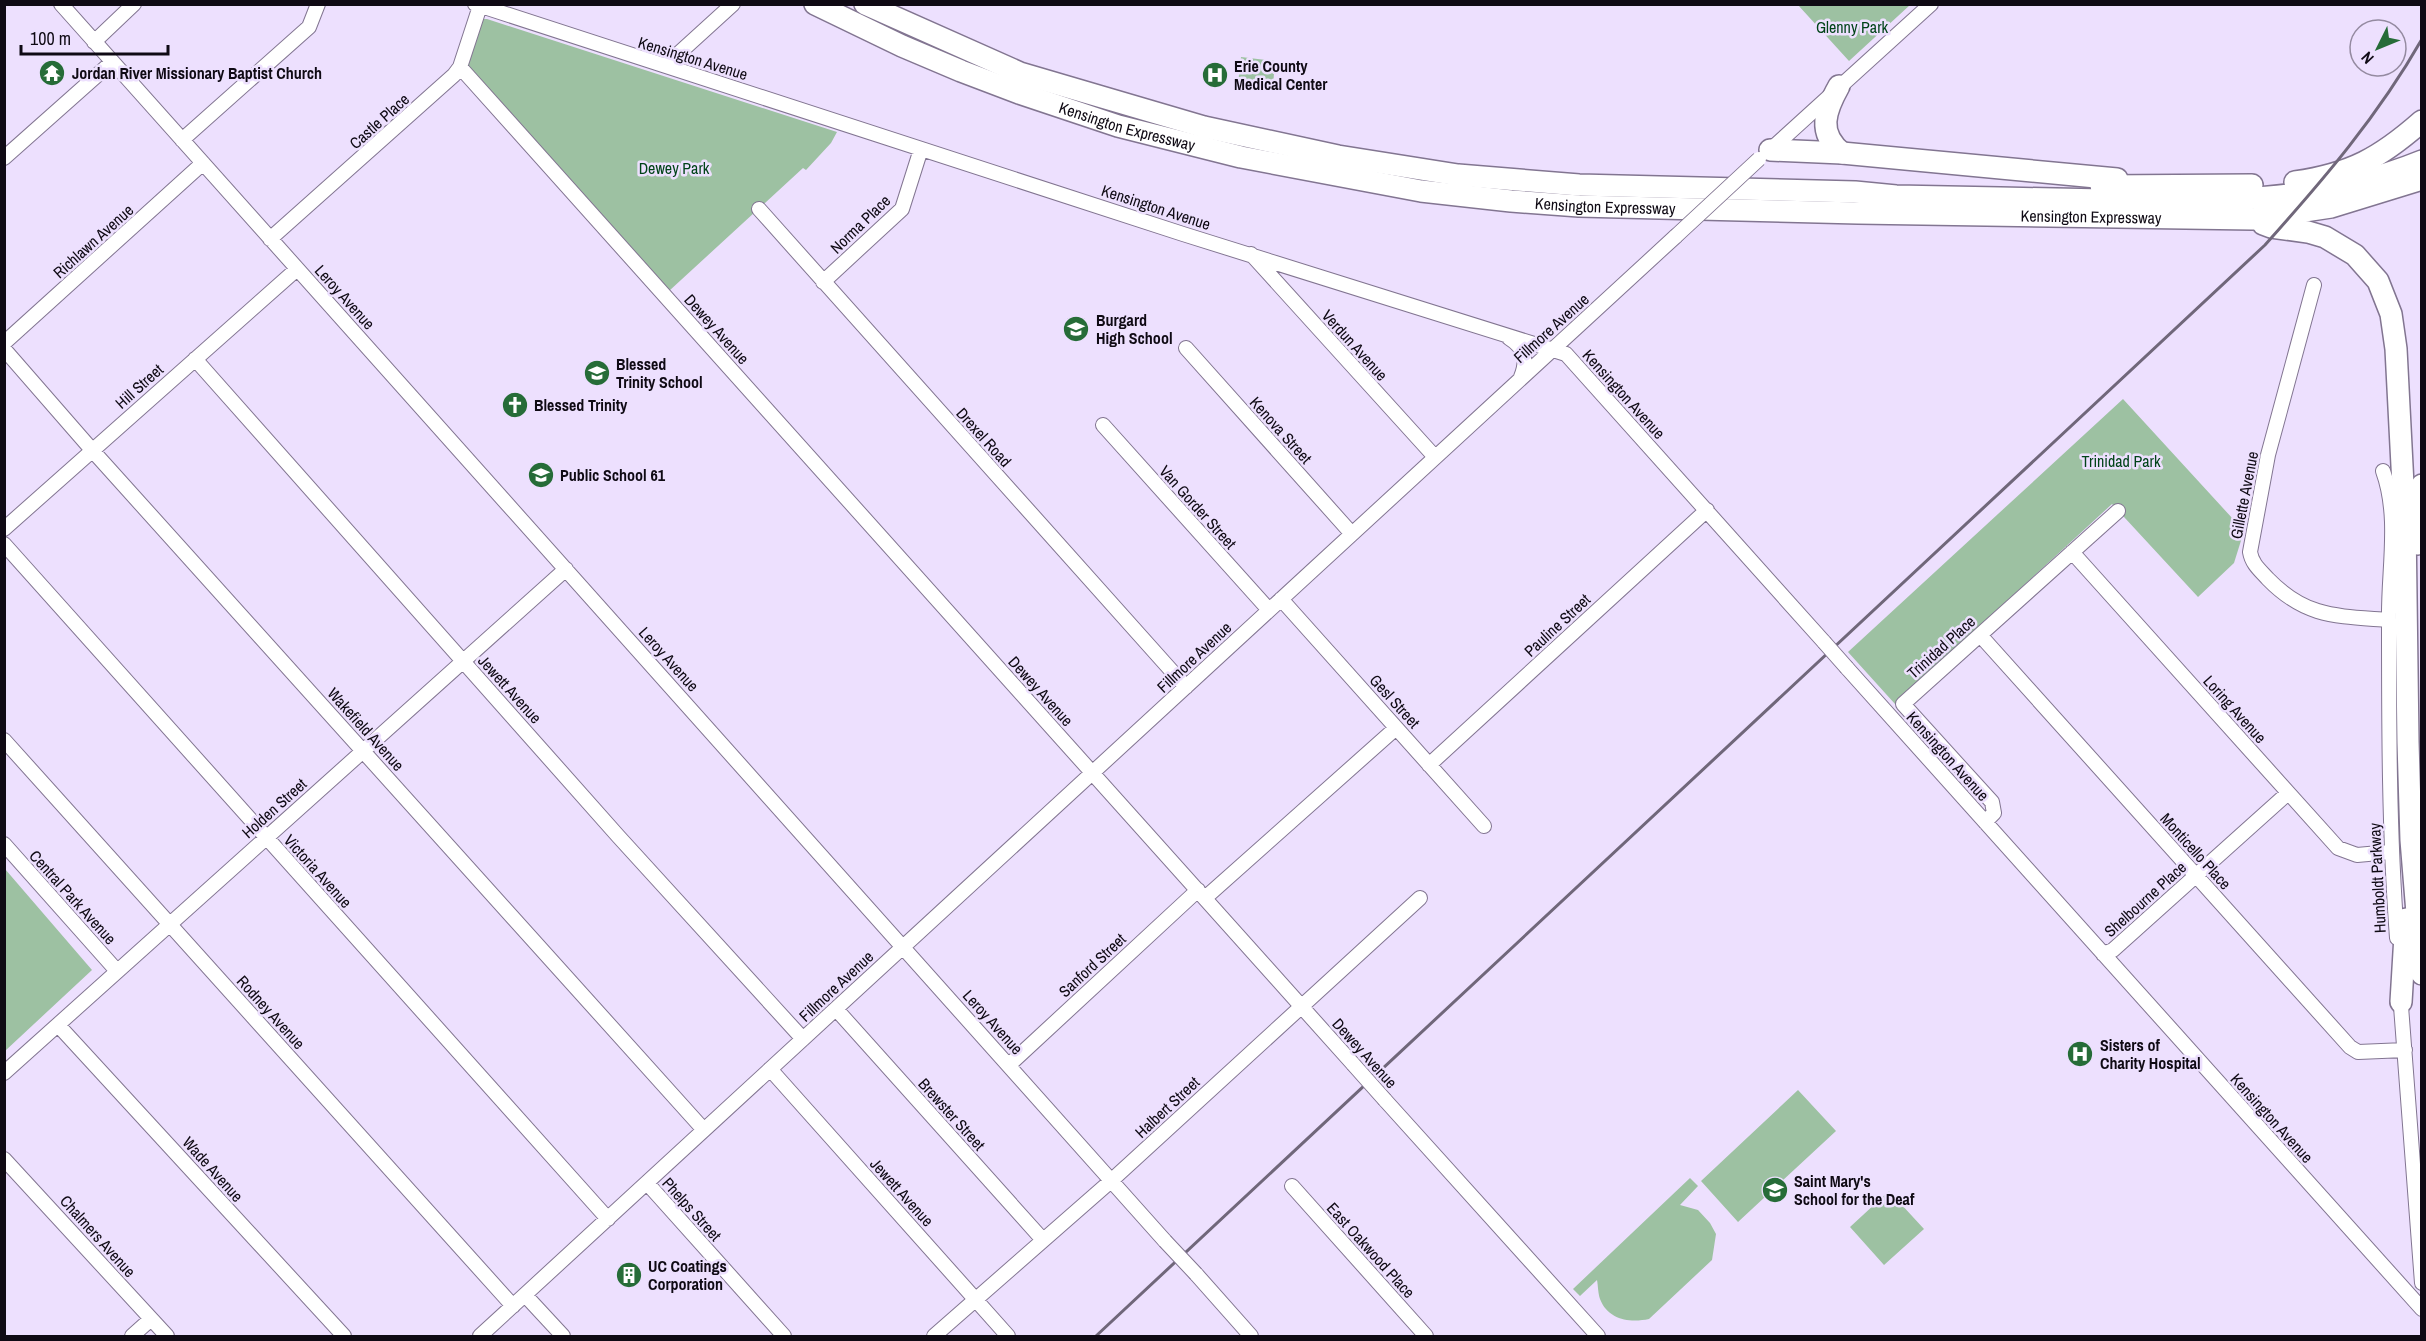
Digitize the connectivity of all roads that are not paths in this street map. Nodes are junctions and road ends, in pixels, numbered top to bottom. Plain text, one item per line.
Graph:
1 (61, 4) edge
2 (134, 4) edge
3 (318, 4) edge
4 (733, 4) edge
5 (865, 4) edge
6 (1931, 4) edge
7 (478, 5) edge
8 (815, 5) edge
9 (94, 42) junction
10 (112, 62) junction
11 (666, 65) junction
12 (460, 67) junction
13 (1839, 86) junction
14 (2421, 121) edge
15 (182, 140) junction
16 (921, 149) junction
17 (1842, 153) junction
18 (1765, 155) junction
19 (4, 158) edge
20 (2421, 161) edge
21 (203, 163) junction
22 (2421, 179) edge
23 (2159, 186) junction
24 (1855, 192) junction
25 (759, 209) dead end
26 (2253, 219) junction
27 (270, 239) junction
28 (1251, 254) junction
29 (297, 269) junction
30 (823, 282) junction
31 (2314, 285) dead end
32 (1501, 333) junction
33 (4, 343) edge
34 (1186, 348) dead end
35 (4, 349) edge
36 (1552, 349) junction
37 (195, 358) junction
38 (1520, 379) junction
39 (1102, 425) dead end
40 (92, 450) junction
41 (1435, 457) junction
42 (2384, 471) dead end
43 (2421, 485) edge
44 (1707, 510) junction
45 (2118, 511) dead end
46 (4, 529) edge
47 (1352, 534) junction
48 (4, 544) edge
49 (2072, 552) junction
50 (566, 569) junction
51 (1281, 599) junction
52 (1269, 610) junction
53 (2398, 618) junction
54 (1980, 635) junction
55 (462, 660) junction
56 (1186, 687) junction
57 (1396, 728) junction
58 (4, 740) edge
59 (363, 750) junction
60 (1429, 765) junction
61 (1092, 773) junction
62 (2288, 793) junction
63 (1985, 822) junction
64 (1484, 826) dead end
65 (266, 837) junction
66 (2412, 840) junction
67 (4, 844) edge
68 (2390, 852) junction
69 (2196, 875) junction
70 (1201, 894) junction
71 (1420, 898) dead end
72 (170, 924) junction
73 (904, 947) junction
74 (2103, 954) junction
75 (117, 971) junction
76 (2421, 974) edge
77 (2401, 1002) junction
78 (1301, 1006) junction
79 (836, 1009) junction
80 (58, 1025) junction
81 (803, 1040) junction
82 (2405, 1050) junction
83 (1009, 1065) junction
84 (770, 1069) junction
85 (4, 1073) edge
86 (704, 1130) junction
87 (4, 1159) edge
88 (1112, 1180) junction
89 (647, 1183) junction
90 (1292, 1186) dead end
91 (608, 1219) junction
92 (1043, 1240) junction
93 (2421, 1284) edge
94 (525, 1295) junction
95 (976, 1300) junction
96 (513, 1306) junction
97 (2421, 1309) edge
98 (151, 1319) junction
99 (132, 1336) edge
100 (167, 1336) edge
101 (344, 1336) edge
102 (480, 1336) edge
103 (563, 1336) edge
104 (784, 1336) edge
105 (934, 1336) edge
106 (1008, 1336) edge
107 (1251, 1336) edge
108 (1426, 1336) edge
109 (1598, 1336) edge

1 - 9 street, Leroy Avenue
2 - 9 street
3 - 15 street
4 - 11 street
5 - 24 highway, Kensington Expressway
6 - 13 street, Fillmore Avenue
7 - 11 street, Kensington Avenue
7 - 12 street, Castle Place
8 - 26 highway, Kensington Expressway
9 - 10 street, Leroy Avenue
10 - 15 street, Leroy Avenue
10 - 19 street
11 - 16 street, Kensington Avenue
12 - 27 street, Castle Place
12 - 61 street, Dewey Avenue
13 - 17 highway
13 - 18 street, Fillmore Avenue
14 - 23 highway
15 - 21 street, Leroy Avenue
16 - 28 street, Kensington Avenue
16 - 30 street, Norma Place
17 - 18 highway
17 - 23 highway
18 - 36 street, Fillmore Avenue, bridge
20 - 24 highway, Kensington Expressway
21 - 27 street, Leroy Avenue
21 - 33 street, Richlawn Avenue
22 - 26 highway, Kensington Expressway
23 - 24 highway
25 - 30 street, Drexel Road
26 - 53 highway
27 - 29 street, Leroy Avenue
28 - 32 street, Kensington Avenue
28 - 41 street, Verdun Avenue
29 - 37 street, Hill Street
29 - 50 street, Leroy Avenue
30 - 56 street, Drexel Road
31 - 53 street, Gillette Avenue
32 - 36 street, Kensington Avenue
32 - 38 street
34 - 47 street, Kenova Street
35 - 40 street, Wakefield Avenue
36 - 38 street, Fillmore Avenue
36 - 44 street, Kensington Avenue
37 - 40 street, Hill Street
37 - 55 street, Jewett Avenue
38 - 41 street, Fillmore Avenue
39 - 52 street, Van Gorder Street
40 - 46 street, Hill Street
40 - 59 street, Wakefield Avenue
41 - 47 street, Fillmore Avenue
42 - 53 street, Humboldt Parkway
43 - 53 highway
44 - 60 street, Pauline Street
44 - 63 street, Kensington Avenue, bridge
45 - 49 street, Trinidad Place
47 - 51 street, Fillmore Avenue
48 - 65 street, Victoria Avenue
49 - 54 street, Trinidad Place
49 - 62 street, Loring Avenue
50 - 55 street, Holden Street
50 - 73 street, Leroy Avenue
51 - 52 street, Fillmore Avenue
51 - 57 street, Gesl Street
52 - 56 street, Fillmore Avenue
53 - 66 highway
53 - 68 street, Humboldt Parkway
54 - 63 street, Trinidad Place
54 - 69 street, Monticello Place
55 - 59 street, Holden Street
55 - 81 street, Jewett Avenue
56 - 61 street, Fillmore Avenue
57 - 60 street, Gesl Street
57 - 70 street, Sanford Street
58 - 72 street, Rodney Avenue
59 - 65 street, Holden Street
59 - 86 street, Wakefield Avenue
60 - 64 street, Gesl Street
61 - 70 street, Dewey Avenue
61 - 73 street, Fillmore Avenue
62 - 68 street, Loring Avenue
62 - 69 street, Shelbourne Place
63 - 74 street, Kensington Avenue
65 - 72 street, Holden Street
65 - 91 street, Victoria Avenue
66 - 76 highway
66 - 77 highway
67 - 75 street, Central Park Avenue
68 - 77 street, Humboldt Parkway
69 - 74 street, Shelbourne Place
69 - 82 street, Monticello Place
70 - 78 street, Dewey Avenue
70 - 83 street, Sanford Street
71 - 78 street, Halbert Street
72 - 75 street, Holden Street
72 - 96 street, Rodney Avenue
73 - 79 street, Fillmore Avenue
73 - 83 street, Leroy Avenue
74 - 97 street, Kensington Avenue
75 - 80 street, Holden Street
77 - 82 street, Humboldt Parkway
78 - 88 street, Halbert Street
78 - 109 street, Dewey Avenue, bridge
79 - 81 street, Fillmore Avenue
79 - 92 street, Brewster Street
80 - 85 street, Holden Street
80 - 101 street, Wade Avenue
81 - 84 street, Fillmore Avenue
82 - 93 street, Humboldt Parkway
83 - 88 street, Leroy Avenue
84 - 86 street, Fillmore Avenue
84 - 95 street, Jewett Avenue
86 - 89 street, Fillmore Avenue
87 - 98 street, Chalmers Avenue
88 - 92 street, Halbert Street
88 - 107 street, Leroy Avenue, bridge
89 - 91 street, Fillmore Avenue
89 - 104 street, Phelps Street
90 - 108 street, East Oakwood Place
91 - 94 street, Fillmore Avenue
92 - 95 street, Halbert Street
94 - 96 street, Fillmore Avenue
94 - 103 street
95 - 105 street, Halbert Street
95 - 106 street, Jewett Avenue
96 - 102 street, Fillmore Avenue
98 - 99 street
98 - 100 street, Chalmers Avenue

